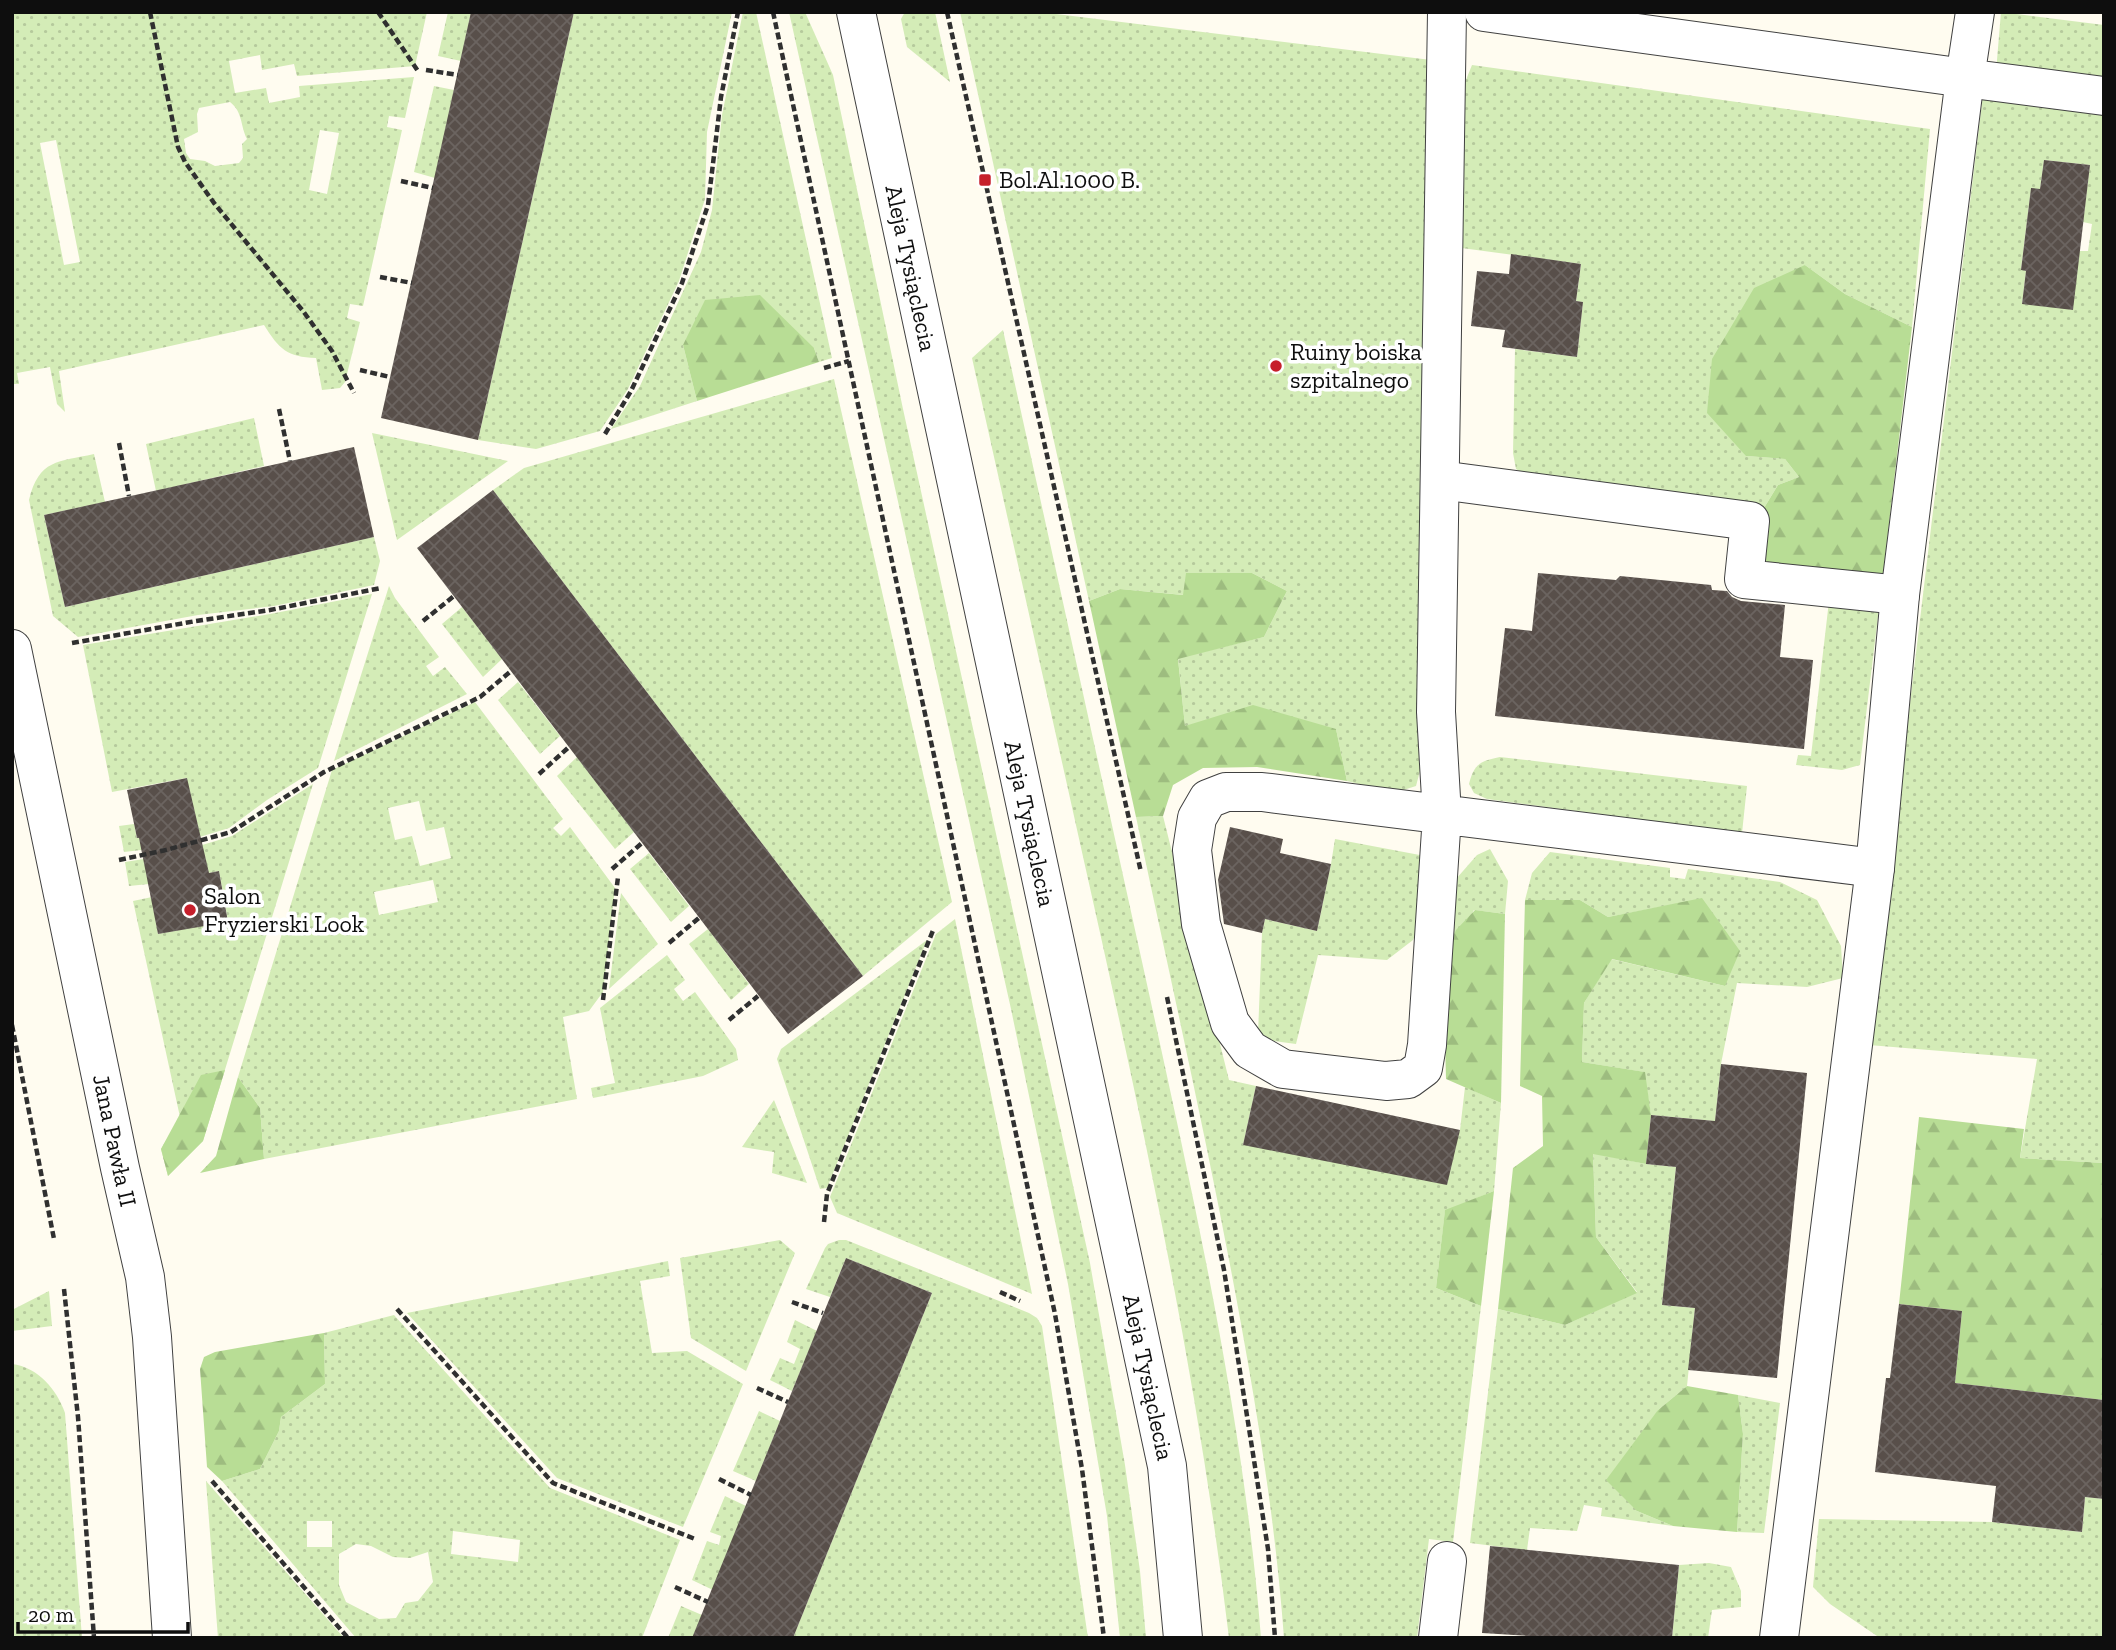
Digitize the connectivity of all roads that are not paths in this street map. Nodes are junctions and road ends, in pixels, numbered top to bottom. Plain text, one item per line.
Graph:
1 (856, 12) edge
2 (1447, 12) edge
3 (1483, 12) edge
4 (1975, 12) edge
5 (1965, 78) junction
6 (2104, 96) edge
7 (1440, 480) junction
8 (1900, 595) junction
9 (12, 649) edge
10 (1442, 815) junction
11 (1875, 868) junction
12 (1447, 1561) dead end
13 (172, 1638) edge
14 (1183, 1638) edge
15 (1438, 1638) edge
16 (1779, 1638) edge

1 - 14 street, Aleja Tysiąclecia
2 - 7 street
3 - 5 street
4 - 5 street
5 - 6 street
5 - 8 street
7 - 8 street
7 - 10 street
8 - 11 street
9 - 13 street, Jana Pawła II
10 - 10 street
10 - 11 street
11 - 16 street
12 - 15 street

